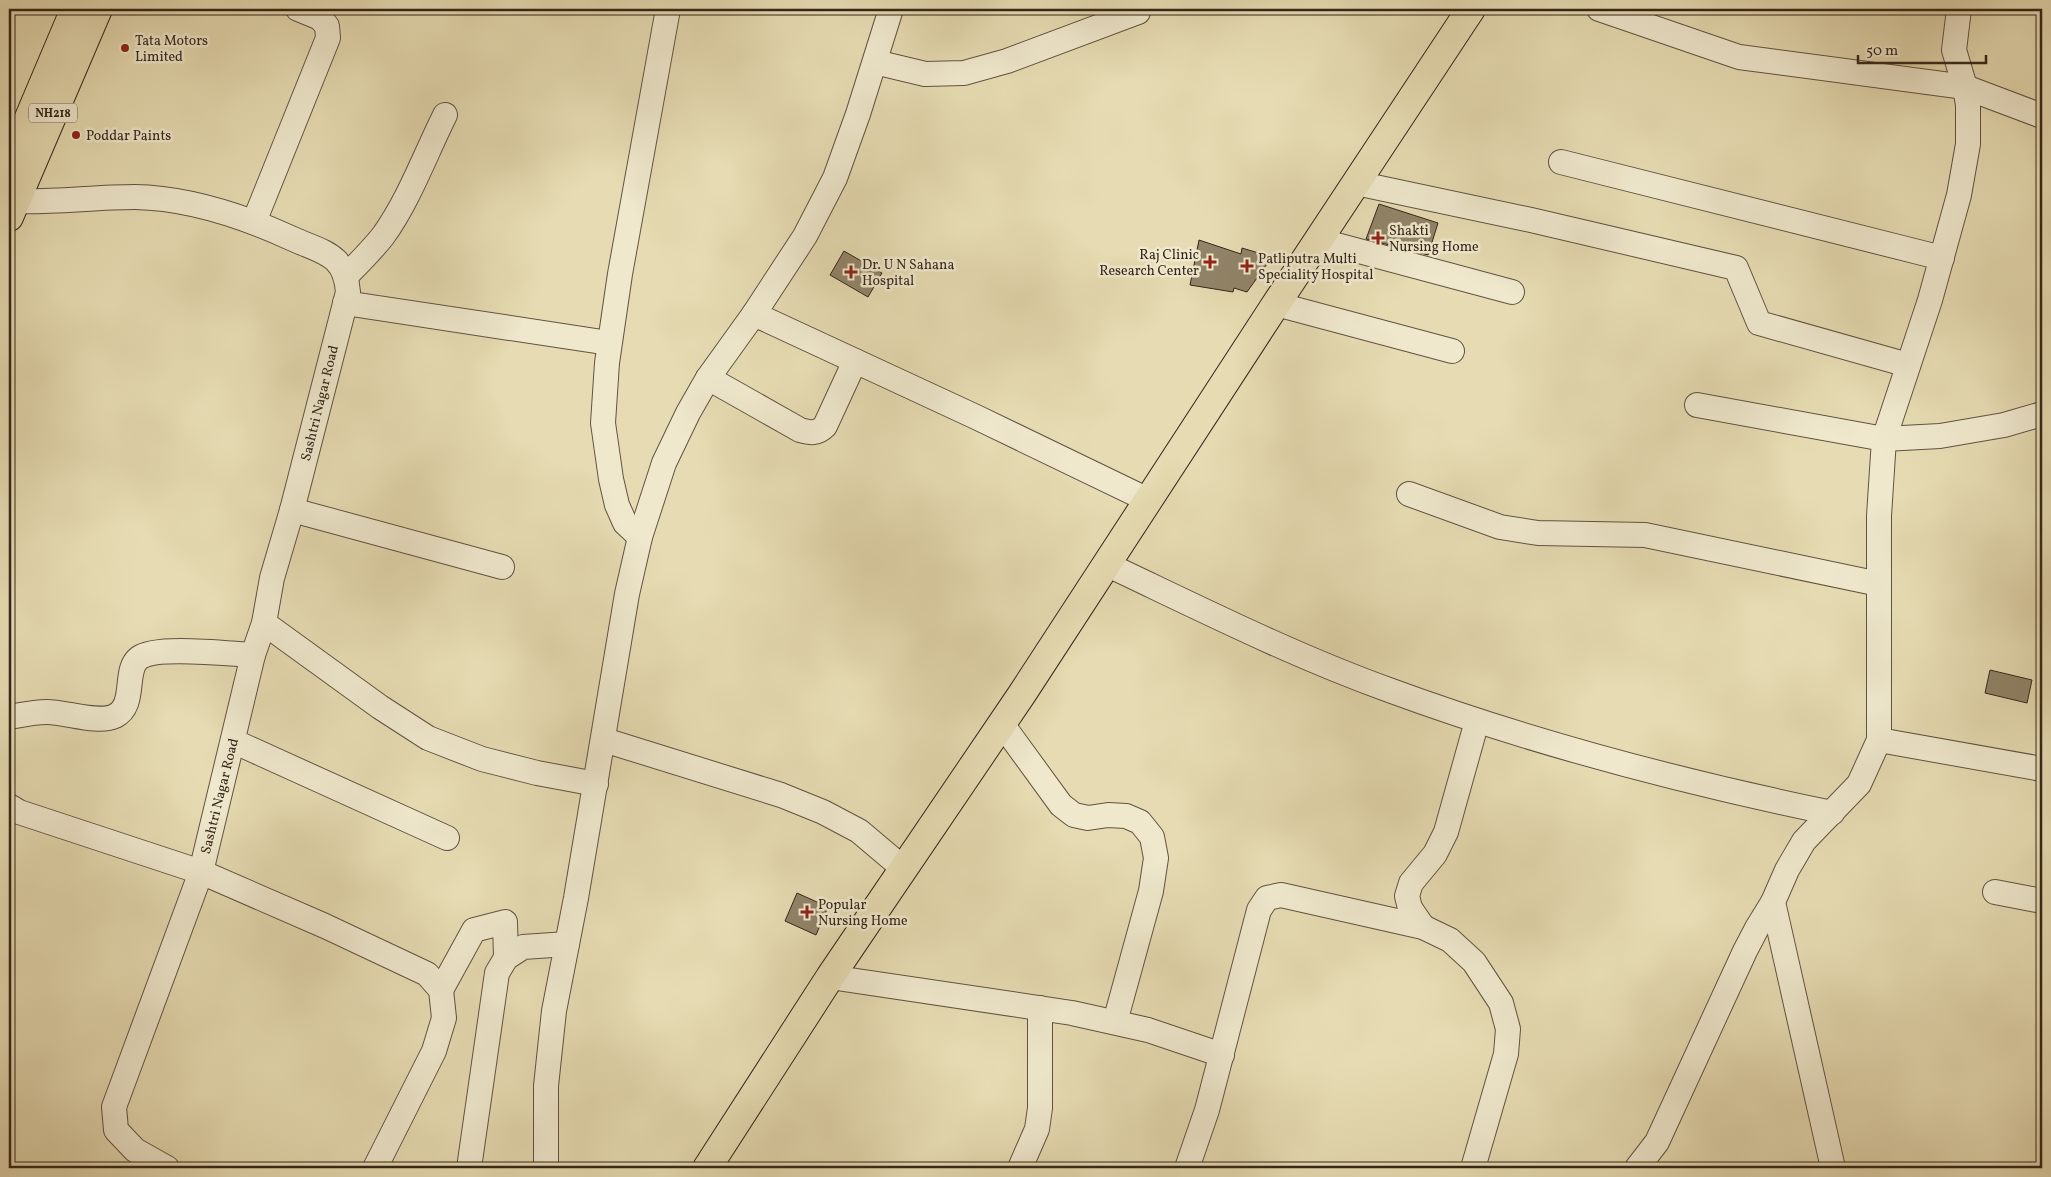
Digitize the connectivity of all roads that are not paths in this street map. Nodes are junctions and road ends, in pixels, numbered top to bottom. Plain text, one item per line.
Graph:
1 (75, 9) edge
2 (98, 9) edge
3 (298, 9) edge
4 (668, 9) edge
5 (891, 9) edge
6 (1471, 9) edge
7 (1599, 9) edge
8 (1959, 9) edge
9 (1138, 12) dead end
10 (875, 62) junction
11 (1965, 86) junction
12 (445, 115) dead end
13 (2042, 116) edge
14 (1561, 162) dead end
15 (9, 165) edge
16 (1356, 183) junction
17 (11, 207) edge
18 (254, 222) junction
19 (1318, 240) junction
20 (1942, 258) junction
21 (346, 276) junction
22 (1512, 292) dead end
23 (345, 303) junction
24 (1276, 304) junction
25 (754, 314) junction
26 (609, 343) junction
27 (1452, 351) dead end
28 (855, 361) junction
29 (1908, 364) junction
30 (708, 378) junction
31 (1697, 405) dead end
32 (2042, 414) edge
33 (1884, 439) junction
34 (1409, 494) dead end
35 (1148, 500) junction
36 (292, 510) junction
37 (640, 537) junction
38 (1106, 564) junction
39 (502, 568) dead end
40 (1879, 584) junction
41 (264, 623) junction
42 (254, 655) junction
43 (9, 717) edge
44 (1477, 721) junction
45 (1002, 724) junction
46 (604, 740) junction
47 (1879, 740) junction
48 (233, 741) junction
49 (2042, 769) edge
50 (596, 784) junction
51 (9, 806) edge
52 (1832, 813) junction
53 (446, 838) dead end
54 (904, 868) junction
55 (201, 872) junction
56 (1995, 892) dead end
57 (2042, 901) edge
58 (1773, 902) junction
59 (1423, 926) junction
60 (567, 944) junction
61 (506, 958) junction
62 (830, 978) junction
63 (441, 990) junction
64 (1040, 1008) junction
65 (1115, 1022) junction
66 (1222, 1055) junction
67 (167, 1168) edge
68 (376, 1168) edge
69 (468, 1168) edge
70 (546, 1168) edge
71 (707, 1168) edge
72 (1020, 1168) edge
73 (1187, 1168) edge
74 (1473, 1168) edge
75 (1638, 1168) edge
76 (1833, 1168) edge

1 - 15 main road, NH218
2 - 17 main road, NH218
3 - 18 street
4 - 26 street
5 - 10 street
6 - 16 main road
7 - 11 street
8 - 11 street
9 - 10 street
10 - 25 street
11 - 13 street
11 - 20 street
12 - 21 street
14 - 20 street
16 - 19 main road
16 - 29 street
17 - 18 street
18 - 21 street
19 - 22 street
19 - 24 main road
20 - 29 street
21 - 23 street, Sashtri Nagar Road
23 - 26 street
23 - 36 street, Sashtri Nagar Road
24 - 27 street
24 - 35 main road
25 - 28 street
25 - 30 street
26 - 37 street
28 - 30 street
28 - 35 street
29 - 33 street
30 - 37 street
31 - 33 street
32 - 33 street
33 - 40 street
34 - 40 street
35 - 38 main road
36 - 39 street
36 - 41 street, Sashtri Nagar Road
37 - 46 street
38 - 44 street
38 - 45 main road
40 - 47 street
41 - 42 street, Sashtri Nagar Road
41 - 50 street
42 - 43 street
42 - 48 street, Sashtri Nagar Road
44 - 52 street
44 - 59 street
45 - 54 main road
45 - 65 street
46 - 50 street
46 - 54 street
47 - 49 street
47 - 52 street
48 - 53 street
48 - 55 street, Sashtri Nagar Road
50 - 60 street
51 - 55 street
52 - 58 street
54 - 62 main road
55 - 63 street
55 - 67 street, Sashtri Nagar Road
56 - 57 street
58 - 75 street
58 - 76 street
59 - 66 street
59 - 74 street
60 - 61 street
60 - 70 street
61 - 63 street
61 - 69 street
62 - 64 street
62 - 71 main road
63 - 68 street
64 - 65 street
64 - 72 street
65 - 66 street
66 - 73 street

